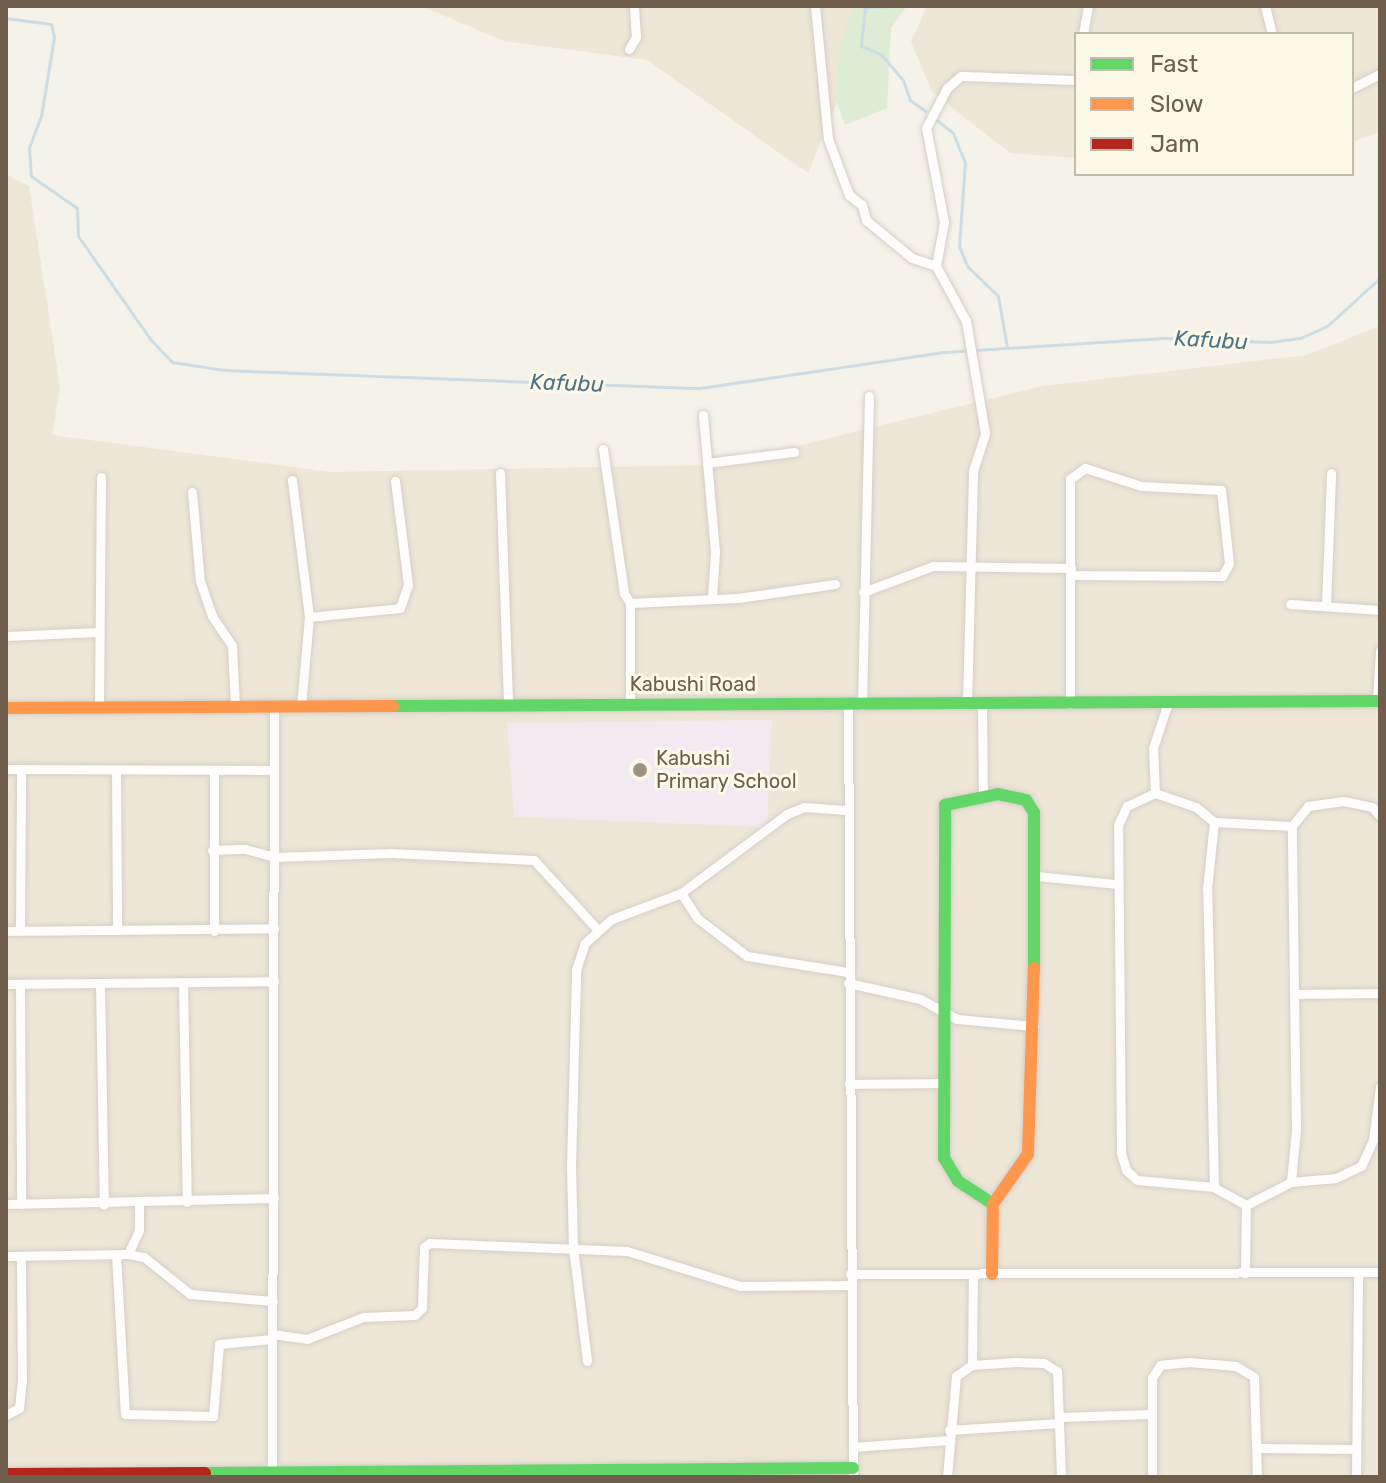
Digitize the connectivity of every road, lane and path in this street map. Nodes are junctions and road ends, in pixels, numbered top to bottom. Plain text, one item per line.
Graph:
1 (634, 6) edge
2 (815, 6) edge
3 (1088, 6) edge
4 (1265, 6) edge
5 (1083, 32) edge
6 (1272, 32) edge
7 (629, 49) dead end
8 (1380, 74) edge
9 (1074, 80) edge
10 (1354, 87) edge
11 (936, 266) junction
12 (869, 396) dead end
13 (703, 415) dead end
14 (603, 449) dead end
15 (794, 452) dead end
16 (707, 463) junction
17 (500, 473) dead end
18 (1331, 473) dead end
19 (101, 477) dead end
20 (292, 480) dead end
21 (395, 481) dead end
22 (192, 492) dead end
23 (969, 564) junction
24 (1071, 572) junction
25 (835, 584) dead end
26 (863, 592) junction
27 (712, 598) junction
28 (630, 603) junction
29 (1290, 604) dead end
30 (1326, 606) junction
31 (1380, 610) edge
32 (309, 617) junction
33 (98, 632) junction
34 (6, 636) edge
35 (1380, 650) edge
36 (1378, 701) edge
37 (1168, 703) junction
38 (630, 704) junction
39 (967, 704) junction
40 (982, 704) junction
41 (1070, 704) junction
42 (508, 705) junction
43 (848, 705) junction
44 (862, 705) junction
45 (99, 707) junction
46 (235, 707) junction
47 (274, 707) junction
48 (301, 707) junction
49 (6, 708) edge
50 (6, 769) edge
51 (21, 769) junction
52 (116, 770) junction
53 (214, 770) junction
54 (274, 770) junction
55 (1155, 793) junction
56 (983, 795) junction
57 (846, 810) junction
58 (1380, 816) edge
59 (1214, 822) junction
60 (1292, 826) junction
61 (212, 850) junction
62 (274, 857) junction
63 (1036, 876) junction
64 (1116, 884) junction
65 (681, 893) junction
66 (274, 928) junction
67 (596, 928) junction
68 (20, 930) junction
69 (117, 930) junction
70 (6, 931) edge
71 (214, 931) junction
72 (848, 972) junction
73 (274, 981) junction
74 (100, 983) junction
75 (183, 983) junction
76 (848, 983) junction
77 (6, 984) edge
78 (20, 984) junction
79 (1380, 993) edge
80 (1294, 994) junction
81 (941, 1010) junction
82 (1034, 1026) junction
83 (942, 1083) junction
84 (849, 1084) junction
85 (1380, 1086) edge
86 (1291, 1182) junction
87 (1214, 1187) junction
88 (274, 1198) junction
89 (187, 1202) junction
90 (139, 1203) junction
91 (6, 1204) edge
92 (21, 1204) junction
93 (993, 1204) junction
94 (104, 1205) junction
95 (1246, 1205) junction
96 (573, 1247) junction
97 (116, 1254) junction
98 (128, 1254) junction
99 (6, 1256) edge
100 (21, 1256) junction
101 (1380, 1272) edge
102 (1245, 1273) junction
103 (1358, 1273) junction
104 (850, 1274) junction
105 (973, 1274) junction
106 (992, 1274) junction
107 (851, 1285) junction
108 (273, 1301) junction
109 (272, 1336) junction
110 (587, 1361) dead end
111 (972, 1365) junction
112 (1150, 1414) junction
113 (6, 1415) edge
114 (1059, 1420) junction
115 (949, 1435) junction
116 (853, 1447) junction
117 (1259, 1448) junction
118 (1356, 1449) junction
119 (853, 1472) edge
120 (272, 1473) junction
121 (6, 1474) edge
122 (583, 1474) edge
123 (176, 1475) edge
124 (380, 1475) edge
125 (720, 1475) edge
126 (947, 1477) edge
127 (1061, 1477) edge
128 (1152, 1477) edge
129 (1257, 1477) edge
130 (1356, 1477) edge

1 - 7 street
2 - 11 street
3 - 5 street
4 - 6 street
8 - 10 street
9 - 11 street
11 - 23 street
12 - 26 street
13 - 16 street
14 - 28 street
15 - 16 street
16 - 27 street
17 - 42 street
18 - 30 street
19 - 33 street
20 - 32 street
21 - 32 street
22 - 46 street
23 - 24 street
23 - 26 street
23 - 39 street
24 - 24 street
24 - 41 street
25 - 27 street
26 - 44 street
27 - 28 street
28 - 38 street
29 - 30 street
30 - 31 street
32 - 48 street
33 - 34 street
33 - 45 street
35 - 36 street
36 - 37 street, Kabushi Road
37 - 41 street, Kabushi Road
37 - 55 street
38 - 42 street, Kabushi Road
38 - 43 street, Kabushi Road
39 - 40 street, Kabushi Road
39 - 44 street, Kabushi Road
40 - 41 street, Kabushi Road
40 - 56 street
42 - 48 street, Kabushi Road
43 - 44 street, Kabushi Road
43 - 57 street
45 - 46 street, Kabushi Road
45 - 49 street, Kabushi Road
46 - 47 street, Kabushi Road
47 - 48 street, Kabushi Road
47 - 54 street
50 - 51 street
51 - 52 street
51 - 68 street
52 - 53 street
52 - 69 street
53 - 54 street
53 - 61 street
54 - 62 street
55 - 59 street
55 - 64 street
56 - 63 street
56 - 81 street
57 - 65 street
57 - 72 street
58 - 60 street
59 - 60 street
59 - 87 street
60 - 80 street
61 - 62 street
61 - 71 street
62 - 66 street
62 - 67 street
63 - 64 street
63 - 82 street
64 - 87 street
65 - 67 street
65 - 72 street
66 - 71 street
66 - 73 street
67 - 96 street
68 - 69 street
68 - 70 street
69 - 71 street
72 - 76 street
73 - 75 street
73 - 88 street
74 - 75 street
74 - 78 street
74 - 94 street
75 - 89 street
76 - 81 street
76 - 84 street
77 - 78 street
78 - 92 street
79 - 80 street
80 - 86 street
81 - 82 street
81 - 83 street
82 - 93 street
83 - 84 street
83 - 93 street
84 - 104 street
85 - 86 street
86 - 95 street
87 - 95 street
88 - 89 street
88 - 108 street
89 - 90 street
90 - 94 street
90 - 98 street
91 - 92 street
92 - 94 street
93 - 106 street
95 - 102 street
96 - 107 street
96 - 109 street
96 - 110 street
97 - 98 street
97 - 100 street
97 - 109 street
98 - 108 street
99 - 100 street
100 - 113 street
101 - 103 street
102 - 103 street
102 - 106 street
103 - 118 street
104 - 105 street
104 - 107 street
105 - 106 street
105 - 111 street
107 - 116 street
108 - 109 street
109 - 120 street
111 - 114 street
111 - 115 street
112 - 114 street
112 - 117 street
112 - 128 street
114 - 115 street
114 - 127 street
115 - 116 street
115 - 126 street
116 - 119 street
117 - 118 street
117 - 129 street
118 - 130 street
119 - 125 street
120 - 123 street
120 - 124 street
121 - 123 street
122 - 124 street
122 - 125 street

